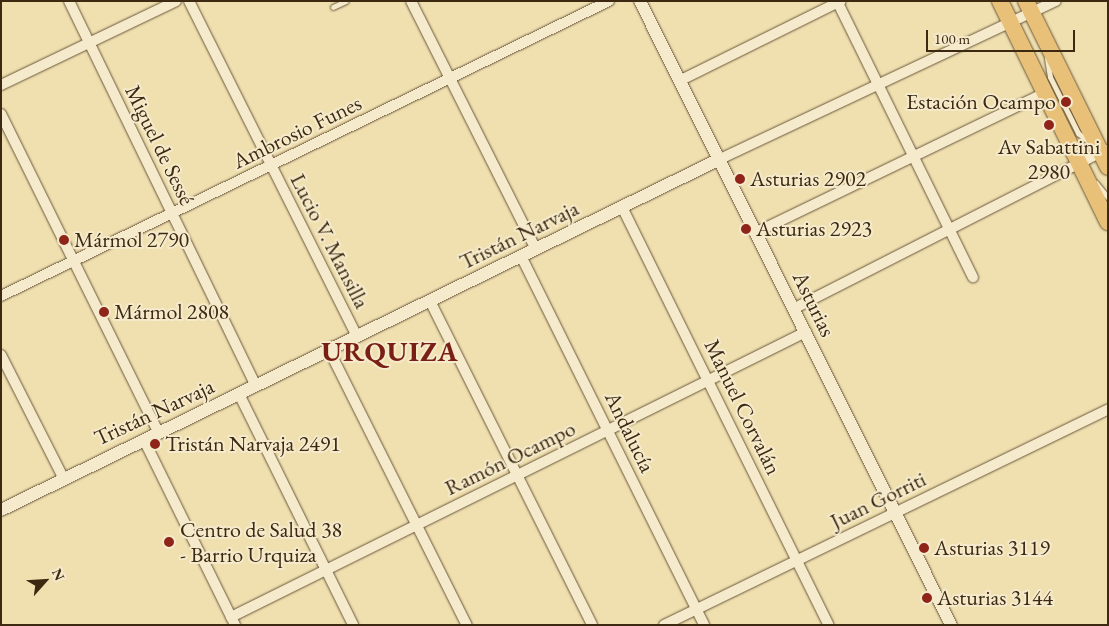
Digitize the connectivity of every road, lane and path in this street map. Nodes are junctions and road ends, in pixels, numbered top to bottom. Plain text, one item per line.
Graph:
1 (69, 1) edge
2 (176, 1) edge
3 (189, 1) edge
4 (346, 1) edge
5 (411, 1) edge
6 (610, 1) edge
7 (640, 1) edge
8 (1000, 1) edge
9 (1056, 1) edge
10 (839, 2) edge
11 (1028, 6) edge
12 (333, 8) dead end
13 (1009, 20) junction
14 (89, 43) junction
15 (450, 78) junction
16 (681, 80) junction
17 (878, 84) junction
18 (1, 85) edge
19 (1044, 93) junction
20 (1, 114) edge
21 (1104, 151) edge
22 (914, 156) junction
23 (720, 159) junction
24 (271, 165) junction
25 (1080, 166) junction
26 (1108, 167) edge
27 (1108, 198) edge
28 (622, 207) junction
29 (172, 213) junction
30 (1108, 222) edge
31 (757, 232) junction
32 (951, 232) junction
33 (536, 249) junction
34 (521, 256) junction
35 (74, 261) junction
36 (973, 277) dead end
37 (1, 296) edge
38 (430, 301) junction
39 (794, 308) junction
40 (806, 332) junction
41 (357, 336) junction
42 (329, 350) junction
43 (1, 355) edge
44 (709, 380) junction
45 (256, 386) junction
46 (239, 394) junction
47 (1108, 408) edge
48 (608, 430) junction
49 (159, 433) junction
50 (144, 440) junction
51 (517, 475) junction
52 (63, 477) junction
53 (1, 510) edge
54 (894, 512) junction
55 (417, 525) junction
56 (797, 560) junction
57 (326, 571) junction
58 (696, 609) junction
59 (233, 621) edge
60 (352, 625) edge
61 (467, 625) edge
62 (592, 625) edge
63 (664, 625) edge
64 (704, 625) edge
65 (829, 625) edge
66 (951, 625) edge

1 - 14 street, Miguel de Sessé
2 - 14 street
3 - 24 street, Lucio V. Mansilla
4 - 12 lane
5 - 15 street
6 - 15 street, Ambrosio Funes
7 - 16 street, Asturias
8 - 13 main road
9 - 11 street, Tristán Narvaja
10 - 16 street
10 - 17 street
11 - 13 street, Tristán Narvaja
11 - 21 main road
13 - 17 street, Tristán Narvaja
13 - 19 main road
14 - 18 street
14 - 29 street, Miguel de Sessé
15 - 24 street, Ambrosio Funes
15 - 33 street
16 - 23 street, Asturias
17 - 22 street
17 - 23 street, Tristán Narvaja
19 - 22 street
19 - 25 main road
20 - 35 street
21 - 25 street
21 - 26 main road
22 - 31 street
22 - 32 street
23 - 28 street, Tristán Narvaja
23 - 31 street, Asturias
24 - 29 street, Ambrosio Funes
24 - 41 street, Lucio V. Mansilla
25 - 27 lane
25 - 30 main road
25 - 32 street
28 - 33 street, Tristán Narvaja
28 - 44 street, Manuel Corvalán
29 - 35 street, Ambrosio Funes
29 - 45 street, Miguel de Sessé
31 - 39 street, Asturias
32 - 36 street
32 - 39 street
33 - 34 street, Tristán Narvaja
34 - 38 street, Tristán Narvaja
34 - 48 street, Andalucía
35 - 37 street, Ambrosio Funes
35 - 49 street
38 - 41 street, Tristán Narvaja
38 - 51 street
39 - 40 street, Asturias
40 - 44 street, Ramón Ocampo
40 - 54 street, Asturias
41 - 42 street, Tristán Narvaja
42 - 45 street, Tristán Narvaja
42 - 55 street
43 - 52 street
44 - 48 street, Ramón Ocampo
44 - 56 street, Manuel Corvalán
45 - 46 street, Tristán Narvaja
46 - 49 street, Tristán Narvaja
46 - 57 street
47 - 54 street, Juan Gorriti
48 - 51 street, Ramón Ocampo
48 - 58 street, Andalucía
49 - 50 street, Tristán Narvaja
50 - 52 street, Tristán Narvaja
50 - 59 street
51 - 55 street, Ramón Ocampo
51 - 62 street
52 - 53 street, Tristán Narvaja
54 - 56 street, Juan Gorriti
54 - 66 street, Asturias
55 - 57 street, Ramón Ocampo
55 - 61 street
56 - 58 street, Juan Gorriti
56 - 65 street, Manuel Corvalán
57 - 59 street, Ramón Ocampo
57 - 60 street
58 - 63 street, Juan Gorriti
58 - 64 street, Andalucía

